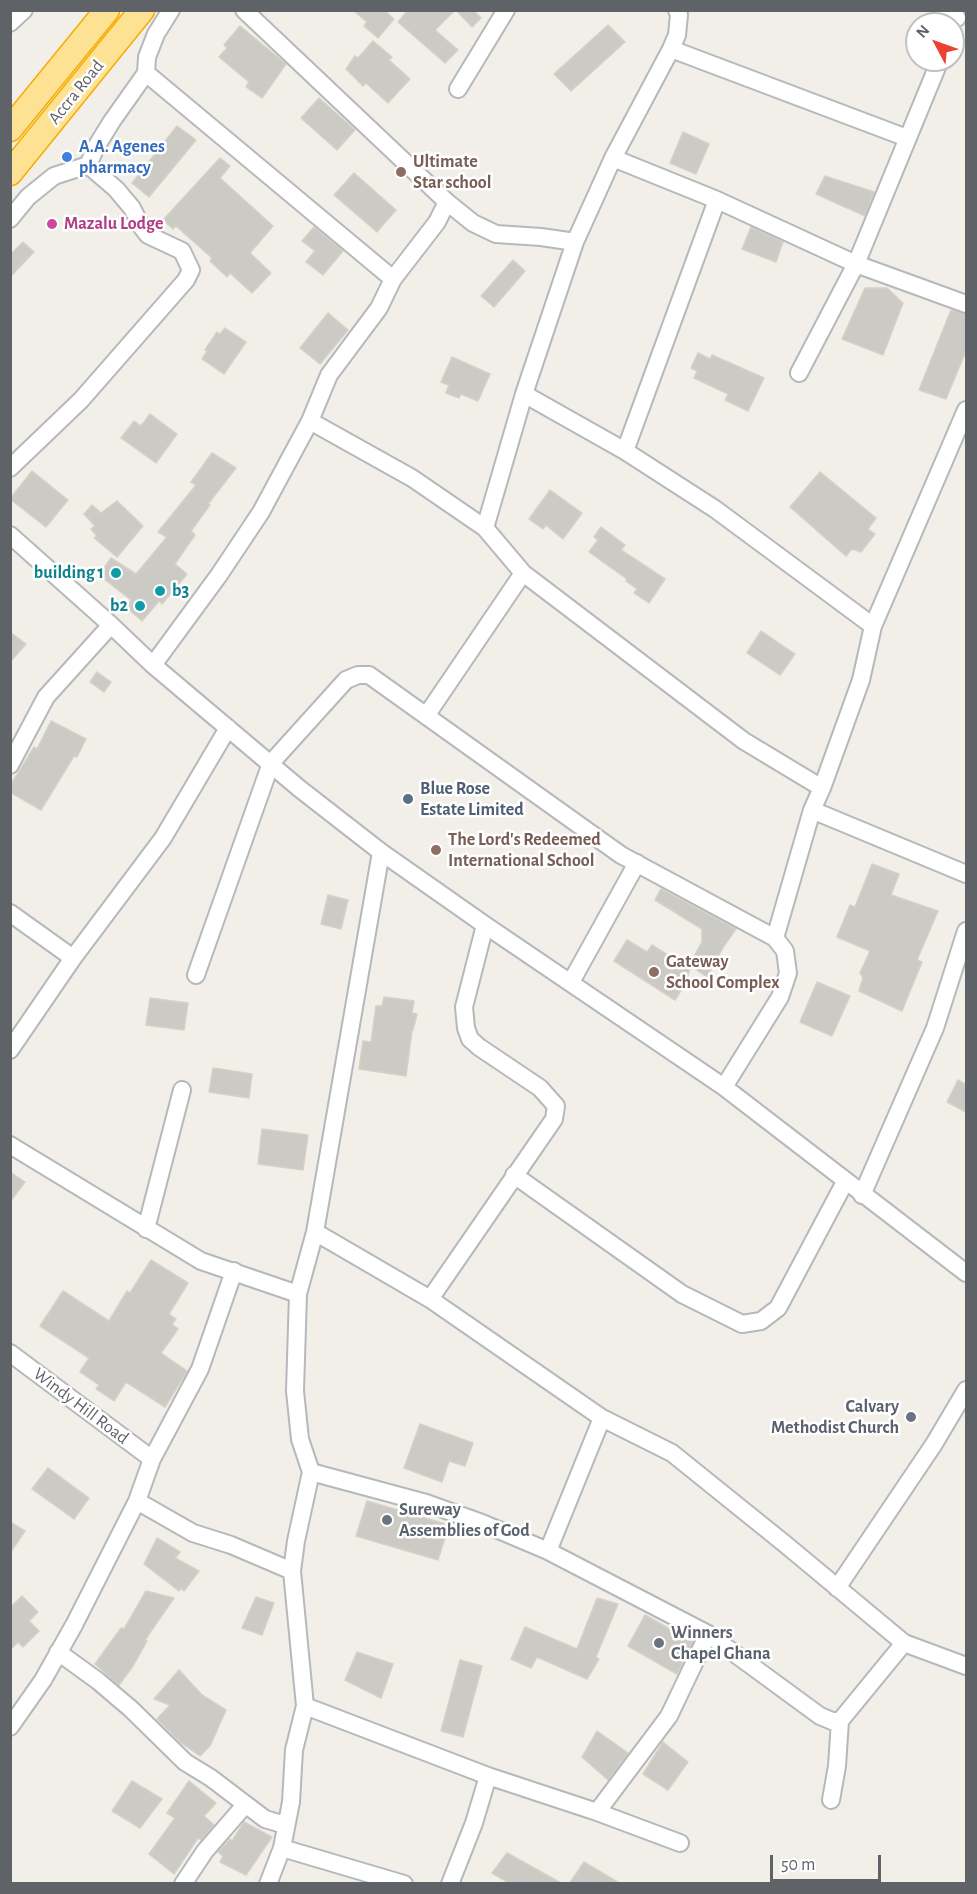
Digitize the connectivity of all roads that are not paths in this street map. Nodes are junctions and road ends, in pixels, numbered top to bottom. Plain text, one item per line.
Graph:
1 (24, 10) edge
2 (107, 10) edge
3 (142, 10) edge
4 (171, 10) edge
5 (244, 10) edge
6 (506, 10) edge
7 (676, 10) edge
8 (10, 23) edge
9 (672, 49) junction
10 (935, 72) edge
11 (146, 74) junction
12 (458, 89) dead end
13 (10, 129) edge
14 (907, 138) junction
15 (613, 158) junction
16 (88, 165) junction
17 (10, 173) edge
18 (717, 200) junction
19 (447, 202) junction
20 (10, 219) edge
21 (575, 242) junction
22 (856, 264) junction
23 (393, 279) junction
24 (966, 304) edge
25 (799, 373) dead end
26 (524, 394) junction
27 (966, 410) edge
28 (310, 421) junction
29 (625, 451) junction
30 (10, 468) edge
31 (485, 528) junction
32 (10, 535) edge
33 (523, 573) junction
34 (111, 625) junction
35 (873, 626) junction
36 (153, 665) junction
37 (426, 716) junction
38 (228, 728) junction
39 (271, 763) junction
40 (10, 765) edge
41 (822, 788) junction
42 (812, 810) junction
43 (381, 852) junction
44 (637, 863) junction
45 (966, 874) edge
46 (10, 913) edge
47 (485, 925) junction
48 (966, 931) edge
49 (775, 938) junction
50 (74, 958) junction
51 (196, 975) dead end
52 (571, 982) junction
53 (10, 1050) edge
54 (724, 1087) junction
55 (182, 1090) dead end
56 (10, 1145) edge
57 (514, 1176) junction
58 (845, 1182) junction
59 (862, 1195) junction
60 (146, 1229) junction
61 (315, 1232) junction
62 (234, 1271) junction
63 (966, 1273) edge
64 (298, 1294) junction
65 (430, 1299) junction
66 (10, 1353) edge
67 (966, 1390) edge
68 (602, 1418) junction
69 (152, 1459) junction
70 (311, 1472) junction
71 (136, 1501) junction
72 (548, 1551) junction
73 (292, 1571) junction
74 (837, 1588) junction
75 (708, 1634) junction
76 (904, 1643) junction
77 (58, 1652) junction
78 (966, 1666) edge
79 (305, 1706) junction
80 (840, 1720) junction
81 (10, 1727) edge
82 (488, 1776) junction
83 (831, 1800) dead end
84 (245, 1805) junction
85 (597, 1812) junction
86 (285, 1825) junction
87 (680, 1843) dead end
88 (282, 1848) junction
89 (183, 1884) edge
90 (268, 1884) edge
91 (404, 1884) edge
92 (450, 1884) edge

1 - 8 street
2 - 13 highway, Accra Road
3 - 17 highway, Accra Road
4 - 11 street
5 - 19 street
6 - 12 street
7 - 9 street
9 - 14 street
9 - 15 street
10 - 14 street
11 - 16 street
11 - 23 street
14 - 22 street
15 - 18 street
15 - 21 street
16 - 20 street
16 - 30 street
18 - 22 street
18 - 29 street
19 - 21 street
19 - 23 street
21 - 26 street
22 - 24 street
22 - 25 street
23 - 28 street
26 - 29 street
26 - 31 street
27 - 35 street
28 - 31 street
28 - 36 street
29 - 35 street
31 - 33 street
32 - 34 street
33 - 37 street
33 - 41 street
34 - 36 street
34 - 40 street
35 - 41 street
36 - 38 street
37 - 39 street
37 - 44 street
38 - 39 street
38 - 50 street
39 - 43 street
39 - 51 street
41 - 42 street
42 - 45 street
42 - 49 street
43 - 47 street
43 - 61 street
44 - 49 street
44 - 52 street
46 - 50 street
47 - 52 street
47 - 57 street
48 - 59 street
49 - 54 street
50 - 53 street
52 - 54 street
54 - 58 street
55 - 60 street
56 - 60 street
57 - 58 street
57 - 65 street
58 - 59 street
59 - 63 street
60 - 62 street
61 - 64 street
61 - 65 street
62 - 64 street
62 - 69 street
64 - 70 street
65 - 68 street
66 - 69 street, Windy Hill Road
67 - 74 street
68 - 72 street
68 - 74 street
69 - 71 street
70 - 72 street
70 - 73 street
71 - 73 street
71 - 77 street
72 - 75 street
73 - 79 street
74 - 76 street
75 - 80 street
75 - 85 street
76 - 78 street
76 - 80 street
77 - 81 street
77 - 84 street
79 - 82 street
79 - 86 street
80 - 83 street
82 - 85 street
82 - 92 street
84 - 86 street
84 - 89 street
85 - 87 street
86 - 88 street
88 - 90 street
88 - 91 street

